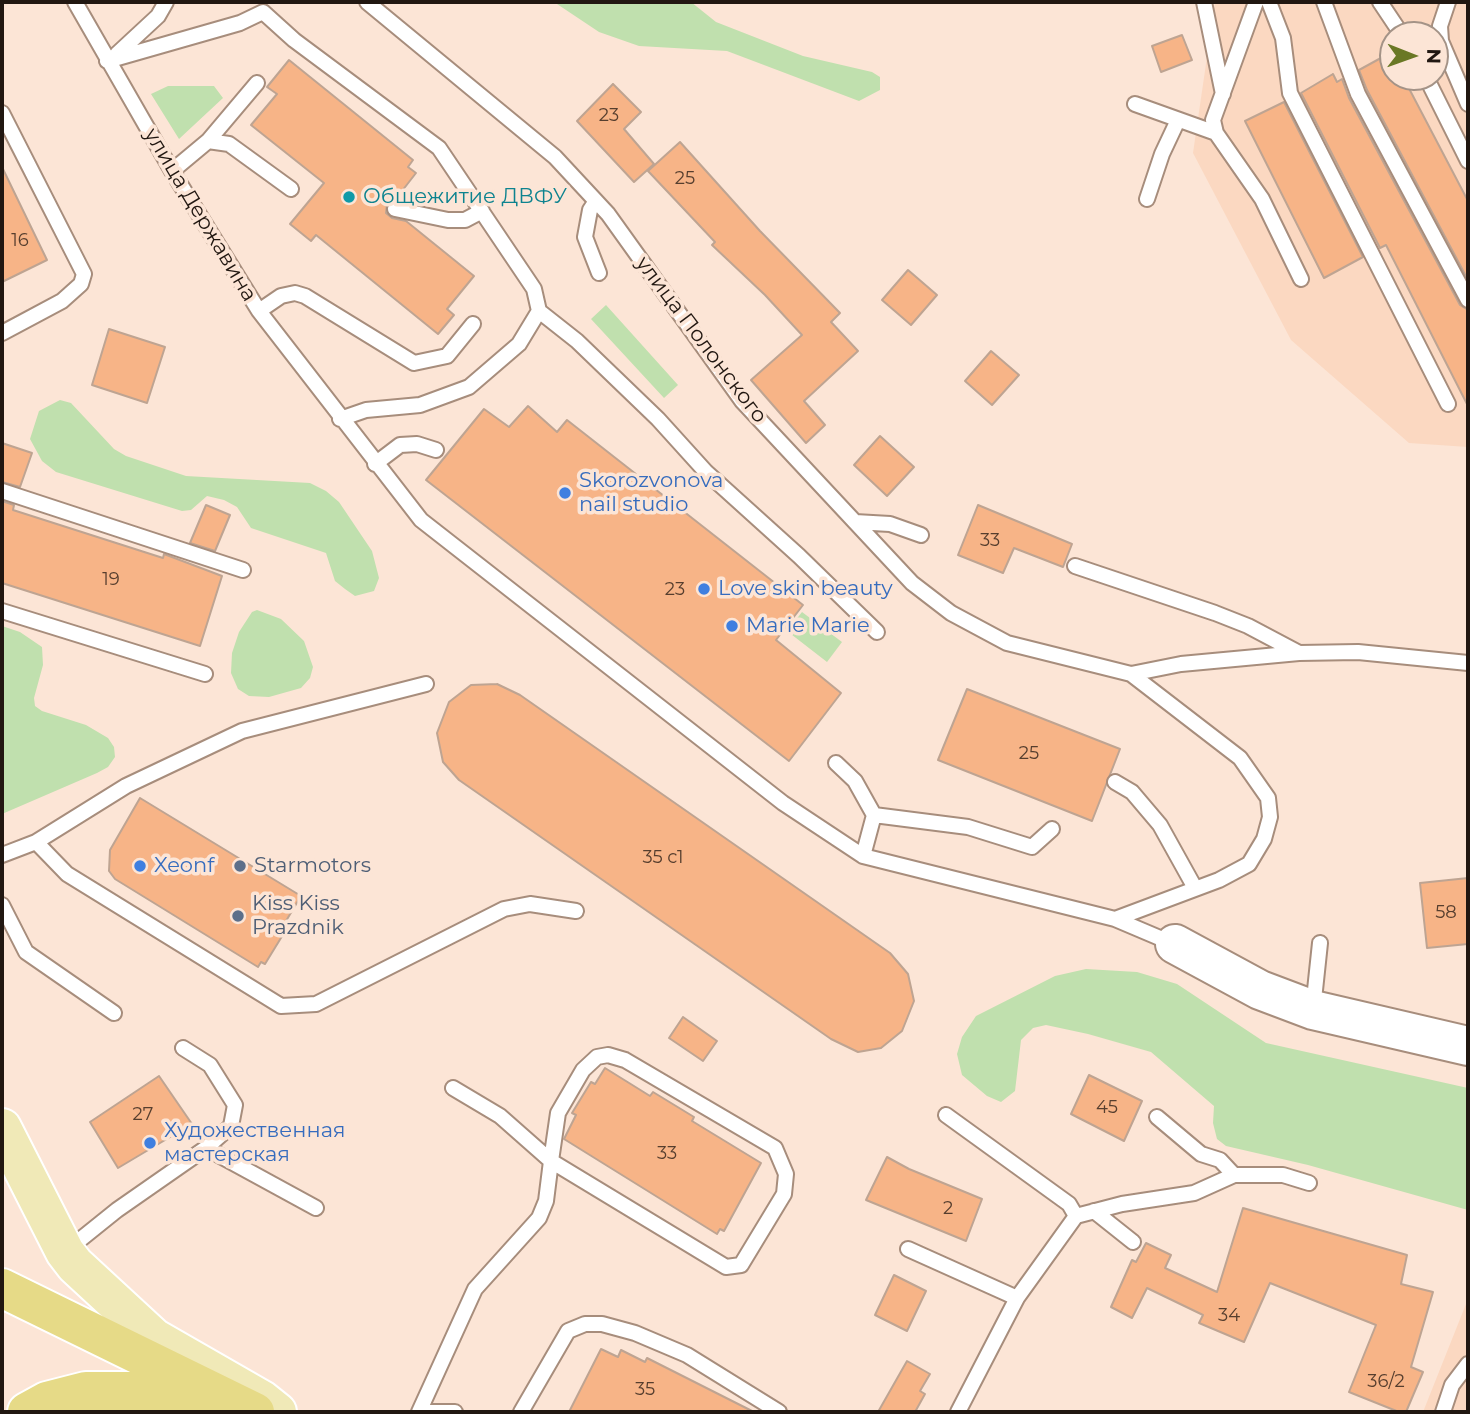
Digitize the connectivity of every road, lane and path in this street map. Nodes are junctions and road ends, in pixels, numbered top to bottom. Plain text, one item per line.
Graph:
1 (75, 2) edge
2 (166, 2) edge
3 (250, 2) edge
4 (367, 2) edge
5 (1204, 2) edge
6 (1256, 2) edge
7 (1269, 2) edge
8 (1324, 2) edge
9 (1380, 2) edge
10 (1448, 2) edge
11 (262, 12) junction
12 (1393, 21) edge
13 (107, 61) junction
14 (257, 83) dead end
15 (1433, 91) edge
16 (1223, 95) junction
17 (1135, 104) dead end
18 (1468, 104) edge
19 (2, 113) edge
20 (1178, 120) junction
21 (1216, 133) junction
22 (208, 141) junction
23 (1468, 161) edge
24 (172, 171) junction
25 (291, 190) dead end
26 (1147, 198) dead end
27 (596, 201) junction
28 (395, 209) dead end
29 (482, 211) junction
30 (599, 273) dead end
31 (1301, 279) dead end
32 (1468, 300) edge
33 (259, 311) junction
34 (539, 311) junction
35 (473, 324) dead end
36 (2, 333) edge
37 (1448, 404) dead end
38 (340, 419) junction
39 (436, 450) dead end
40 (375, 464) junction
41 (2, 491) edge
42 (855, 522) junction
43 (921, 535) dead end
44 (1075, 566) dead end
45 (243, 569) dead end
46 (2, 611) edge
47 (877, 632) dead end
48 (1299, 653) junction
49 (1468, 663) edge
50 (205, 674) dead end
51 (1131, 674) junction
52 (426, 684) dead end
53 (836, 764) dead end
54 (1115, 782) dead end
55 (874, 815) junction
56 (1052, 829) dead end
57 (36, 842) junction
58 (2, 855) edge
59 (863, 856) junction
60 (1195, 888) junction
61 (2, 905) edge
62 (576, 911) dead end
63 (1115, 919) junction
64 (1320, 943) dead end
65 (1175, 944) joint
66 (1313, 1010) junction
67 (114, 1013) dead end
68 (1468, 1046) edge
69 (183, 1048) dead end
70 (453, 1088) dead end
71 (946, 1115) dead end
72 (1157, 1117) dead end
73 (2, 1128) edge
74 (206, 1148) junction
75 (551, 1161) junction
76 (1234, 1175) junction
77 (1309, 1183) dead end
78 (316, 1208) dead end
79 (1094, 1211) junction
80 (1076, 1216) junction
81 (1133, 1242) dead end
82 (908, 1249) dead end
83 (65, 1252) junction
84 (2, 1288) edge
85 (1017, 1298) junction
86 (1468, 1364) edge
87 (27, 1412) edge
88 (200, 1412) edge
89 (255, 1412) edge
90 (277, 1412) edge
91 (419, 1412) edge
92 (455, 1412) edge
93 (521, 1412) edge
94 (779, 1412) edge
95 (958, 1412) edge
96 (1443, 1412) edge

1 - 13 lane, улица Державина
2 - 13 lane
3 - 11 lane
4 - 27 lane, улица Полонского
5 - 16 lane
6 - 16 lane
7 - 37 lane
8 - 32 lane
9 - 12 lane
10 - 18 lane
11 - 13 lane
11 - 29 lane
13 - 24 lane, улица Державина
14 - 22 lane
15 - 23 lane
16 - 21 lane
17 - 20 lane
19 - 36 lane
20 - 21 lane
20 - 26 lane
21 - 31 lane
22 - 24 lane
22 - 25 lane
24 - 33 lane, улица Державина
27 - 30 lane
27 - 42 lane, улица Полонского
28 - 29 lane
29 - 34 lane
33 - 35 lane
33 - 38 lane, улица Державина
34 - 38 lane
34 - 47 lane
38 - 40 lane, улица Державина
39 - 40 lane
40 - 59 lane, улица Державина
41 - 45 lane
42 - 43 lane
42 - 51 lane, улица Полонского
44 - 48 lane
46 - 50 lane
48 - 49 lane
48 - 51 lane
51 - 60 lane
52 - 57 lane
53 - 55 lane
54 - 60 lane
55 - 56 lane
55 - 59 lane
57 - 58 lane
57 - 62 lane
59 - 63 lane, улица Державина
60 - 63 lane
61 - 67 lane
63 - 65 lane, улица Державина
64 - 66 lane
65 - 66 street
66 - 68 street
69 - 74 lane
70 - 75 lane
71 - 80 lane
72 - 76 lane
73 - 83 main road
74 - 78 lane
74 - 83 lane
75 - 75 lane
75 - 91 lane
76 - 77 lane
76 - 79 lane
79 - 80 lane
79 - 81 lane
80 - 85 lane
82 - 85 lane
83 - 90 main road
84 - 89 highway
85 - 95 lane
86 - 96 lane
87 - 88 highway
91 - 92 lane
93 - 94 lane

